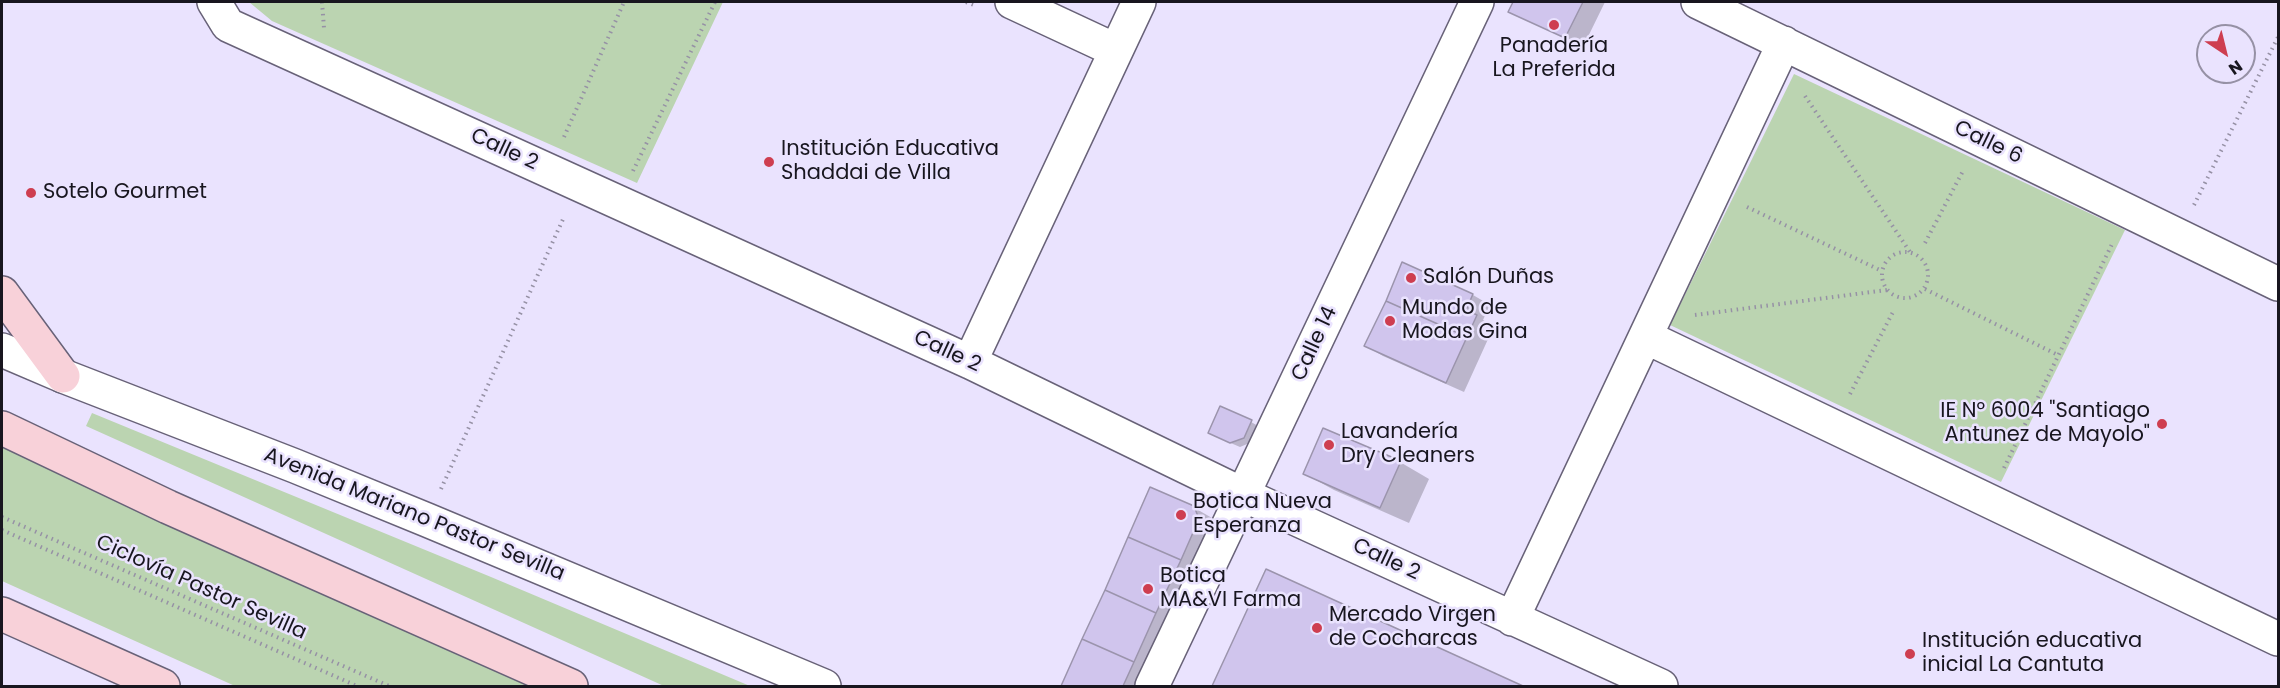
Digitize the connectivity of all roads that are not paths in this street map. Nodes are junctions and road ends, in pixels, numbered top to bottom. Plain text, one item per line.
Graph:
1 (1012, 2) edge
2 (1139, 2) edge
3 (1478, 2) edge
4 (1698, 2) edge
5 (221, 13) edge
6 (1784, 43) junction
7 (1114, 50) junction
8 (2278, 284) edge
9 (2, 293) edge
10 (1646, 337) junction
11 (2, 350) edge
12 (970, 362) junction
13 (63, 376) junction
14 (2, 428) edge
15 (1244, 495) junction
16 (2, 614) edge
17 (1512, 620) junction
18 (2278, 639) edge
19 (163, 687) edge
20 (571, 687) edge
21 (824, 687) edge
22 (1152, 687) edge
23 (1661, 687) edge

1 - 7 street
2 - 7 street
3 - 15 street, Calle 14
4 - 6 street, Calle 6
5 - 12 street, Calle 2
6 - 8 street, Calle 6
6 - 10 street
7 - 12 street
9 - 13 main road
10 - 17 street
10 - 18 street
11 - 13 street, Avenida Mariano Pastor Sevilla
12 - 15 street, Calle 2
13 - 21 street, Avenida Mariano Pastor Sevilla
14 - 20 main road
15 - 17 street, Calle 2
15 - 22 street, Calle 14
16 - 19 main road
17 - 23 street, Calle 2

